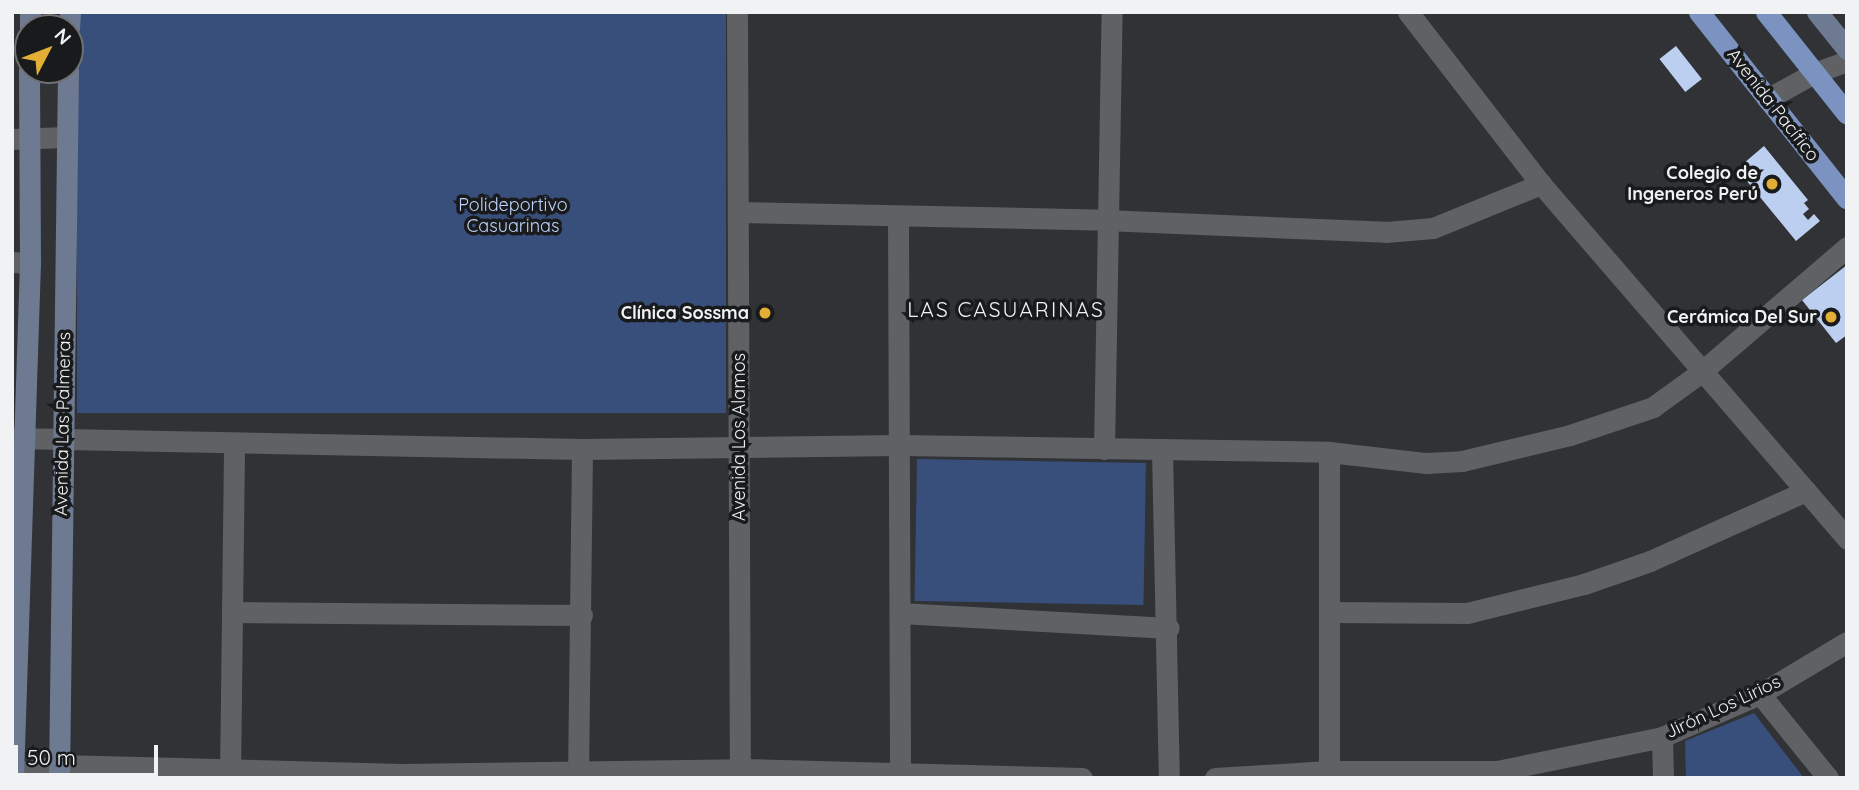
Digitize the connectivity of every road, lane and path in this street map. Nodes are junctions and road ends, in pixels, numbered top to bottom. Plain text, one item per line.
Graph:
1 (737, 12) edge
2 (1112, 12) edge
3 (1408, 12) edge
4 (1699, 12) edge
5 (1766, 12) edge
6 (1817, 12) edge
7 (1847, 50) edge
8 (1847, 61) edge
9 (1814, 73) junction
10 (27, 84) edge
11 (68, 84) edge
12 (1768, 99) junction
13 (1847, 114) edge
14 (67, 137) junction
15 (20, 139) edge
16 (1541, 184) junction
17 (1847, 199) edge
18 (738, 212) junction
19 (898, 216) junction
20 (1105, 220) junction
21 (1847, 247) edge
22 (21, 262) edge
23 (1700, 373) junction
24 (18, 439) edge
25 (62, 439) junction
26 (234, 443) junction
27 (900, 445) junction
28 (739, 446) junction
29 (582, 449) junction
30 (1104, 449) junction
31 (1162, 451) junction
32 (1329, 452) junction
33 (1806, 491) junction
34 (1847, 539) edge
35 (17, 598) edge
36 (233, 612) junction
37 (1330, 612) junction
38 (900, 613) junction
39 (582, 615) junction
40 (1169, 628) junction
41 (1847, 642) edge
42 (1760, 694) junction
43 (1662, 737) junction
44 (60, 771) edge
45 (900, 772) junction
46 (230, 773) edge
47 (578, 774) edge
48 (740, 774) edge
49 (1329, 774) edge
50 (1497, 774) edge
51 (13, 776) edge
52 (1082, 778) edge
53 (1169, 778) edge
54 (1216, 778) edge
55 (1663, 778) edge
56 (1828, 778) edge

1 - 18 street, Avenida Los Alamos
2 - 20 street
3 - 16 street
4 - 12 main road, Avenida Pacífico
5 - 9 main road
6 - 7 main road
8 - 9 street
9 - 12 street
9 - 13 main road
10 - 15 main road, Avenida Las Palmeras
11 - 14 main road, Avenida Las Palmeras
12 - 17 main road, Avenida Pacífico
14 - 15 street
14 - 25 main road, Avenida Las Palmeras
15 - 22 main road, Avenida Las Palmeras
16 - 20 street
16 - 23 street
18 - 19 street
18 - 28 street, Avenida Los Alamos
19 - 20 street
19 - 27 street
20 - 30 street
21 - 23 street
22 - 24 main road, Avenida Las Palmeras
23 - 32 street
23 - 33 street
24 - 25 street
24 - 35 main road, Avenida Las Palmeras
25 - 26 street
25 - 44 main road, Avenida Las Palmeras
26 - 29 street
26 - 36 street
27 - 28 street
27 - 30 street
27 - 38 street
28 - 29 street
28 - 48 street, Avenida Los Alamos
29 - 39 street
30 - 31 street
31 - 32 street
31 - 40 street
32 - 37 street
33 - 34 street
33 - 37 street
35 - 51 main road, Avenida Las Palmeras
36 - 39 street
36 - 46 street
37 - 49 street
38 - 40 street
38 - 45 street
39 - 47 street
40 - 53 street
41 - 42 street, Jirón Los Lirios
42 - 43 street, Jirón Los Lirios
42 - 56 street
43 - 50 street, Jirón Los Lirios
43 - 55 street
44 - 46 street
44 - 51 street
45 - 48 street
45 - 52 street
46 - 47 street
47 - 48 street
49 - 50 street, Jirón Los Lirios
49 - 54 street, Jirón Los Lirios

